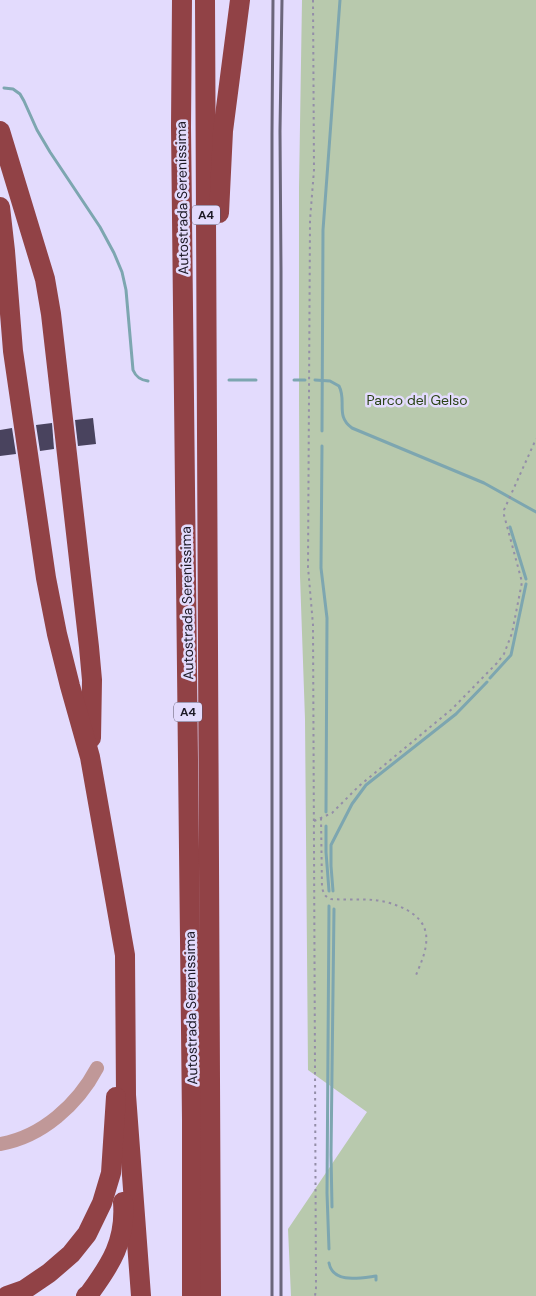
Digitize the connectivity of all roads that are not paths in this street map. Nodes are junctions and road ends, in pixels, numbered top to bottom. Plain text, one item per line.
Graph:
1 (170, 0) edge
2 (182, 0) edge
3 (205, 0) edge
4 (240, 0) edge
5 (181, 127) junction
6 (0, 131) edge
7 (0, 207) edge
8 (208, 430) junction
9 (90, 758) junction
10 (111, 878) junction
11 (97, 1068) dead end
12 (116, 1092) junction
13 (0, 1144) edge
14 (7, 1296) edge
15 (86, 1296) edge
16 (141, 1296) edge
17 (192, 1296) edge
18 (212, 1296) edge

1 - 5 highway
2 - 5 highway, Autostrada Serenissima / A4
3 - 8 highway, Autostrada Serenissima / A4
4 - 8 highway
5 - 17 highway, Autostrada Serenissima / A4
6 - 9 highway
7 - 9 highway
8 - 18 highway, Autostrada Serenissima / A4
9 - 10 highway
10 - 12 highway
10 - 16 highway
11 - 13 lane
12 - 14 highway
12 - 15 highway

